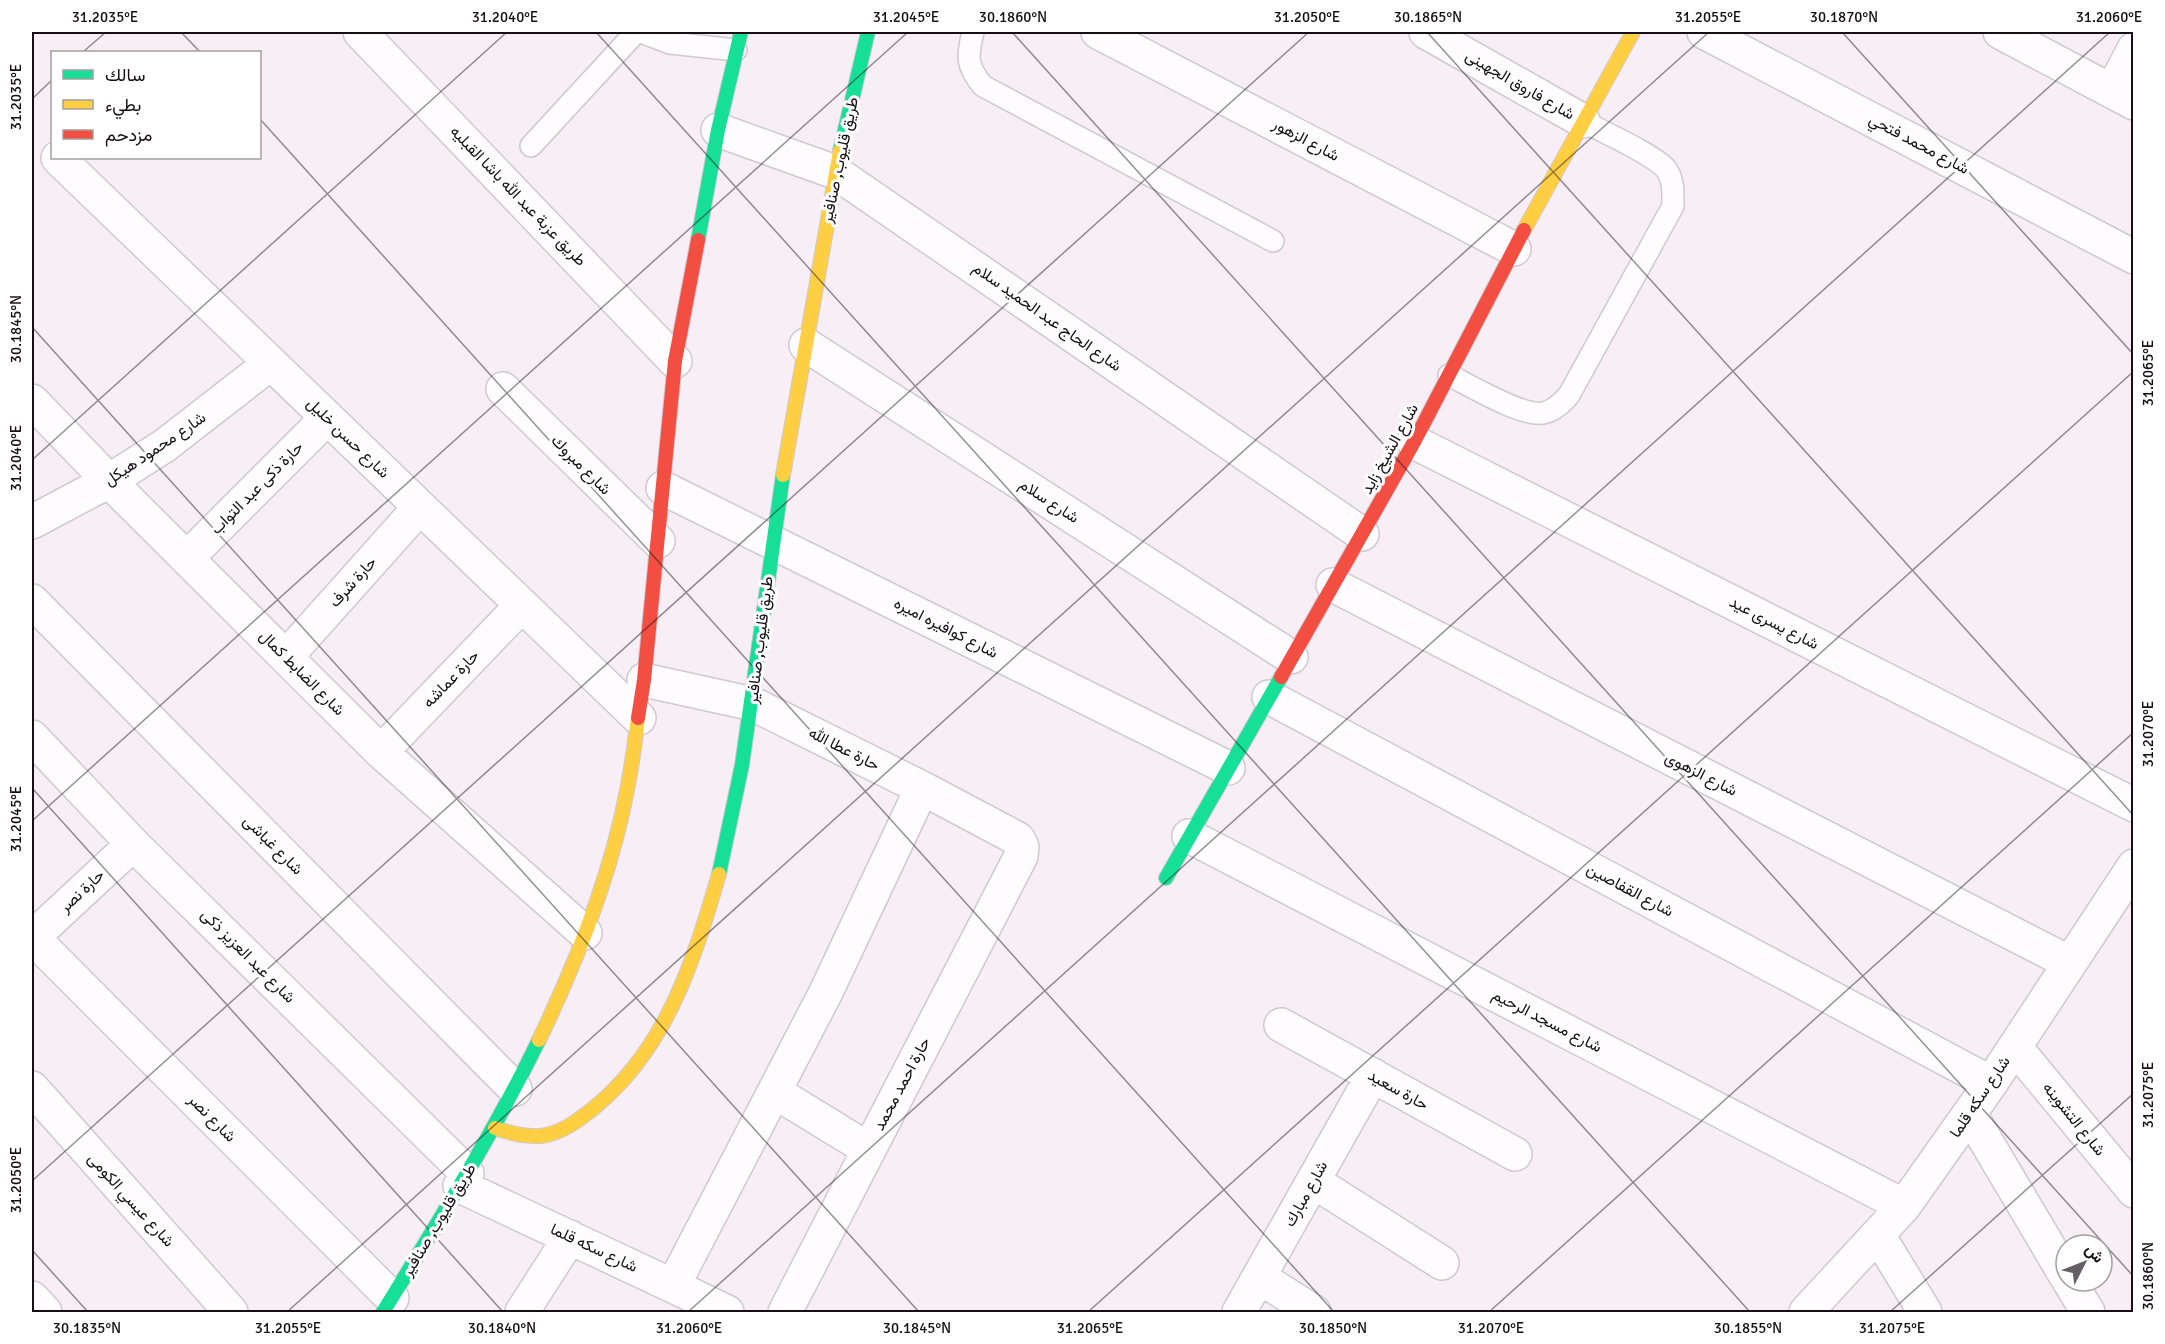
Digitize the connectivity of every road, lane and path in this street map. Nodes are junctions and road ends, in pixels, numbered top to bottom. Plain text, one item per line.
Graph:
1 (360, 32) edge
2 (636, 32) edge
3 (641, 32) edge
4 (868, 32) edge
5 (973, 32) edge
6 (1098, 32) edge
7 (1426, 32) edge
8 (1633, 32) edge
9 (1704, 32) edge
10 (2000, 32) edge
11 (738, 41) edge
12 (2133, 49) edge
13 (2123, 97) edge
14 (1583, 121) junction
15 (718, 130) junction
16 (531, 146) dead end
17 (59, 159) edge
18 (836, 172) junction
19 (1273, 241) dead end
20 (1514, 249) junction
21 (2133, 257) edge
22 (806, 345) junction
23 (675, 361) junction
24 (271, 363) junction
25 (1449, 375) junction
26 (503, 389) dead end
27 (32, 401) edge
28 (327, 418) junction
29 (1414, 442) junction
30 (109, 481) junction
31 (663, 488) junction
32 (420, 507) junction
33 (32, 522) edge
34 (1362, 534) junction
35 (658, 541) junction
36 (772, 541) junction
37 (186, 558) junction
38 (1333, 585) junction
39 (32, 602) edge
40 (522, 605) junction
41 (286, 657) junction
42 (1292, 657) junction
43 (644, 680) junction
44 (1269, 697) junction
45 (753, 704) junction
46 (639, 718) junction
47 (32, 737) edge
48 (381, 752) junction
49 (1228, 768) junction
50 (922, 788) junction
51 (2133, 805) edge
52 (1189, 836) junction
53 (134, 844) junction
54 (1021, 856) joint
55 (2133, 869) edge
56 (1166, 878) dead end
57 (585, 933) junction
58 (32, 938) edge
59 (2070, 963) junction
60 (1281, 1025) dead end
61 (2014, 1047) junction
62 (1372, 1076) junction
63 (1991, 1083) junction
64 (32, 1088) edge
65 (515, 1089) junction
66 (775, 1092) junction
67 (1970, 1114) junction
68 (495, 1128) junction
69 (868, 1149) junction
70 (1515, 1154) dead end
71 (464, 1180) junction
72 (1313, 1181) junction
73 (2133, 1191) edge
74 (1904, 1206) junction
75 (1878, 1235) junction
76 (570, 1237) junction
77 (2054, 1256) edge
78 (1442, 1263) dead end
79 (1259, 1277) junction
80 (2076, 1293) edge
81 (32, 1298) edge
82 (684, 1298) edge
83 (387, 1305) edge
84 (45, 1312) edge
85 (231, 1312) edge
86 (522, 1312) edge
87 (727, 1312) edge
88 (785, 1312) edge
89 (1239, 1312) edge
90 (1314, 1312) edge
91 (1806, 1312) edge
92 (1925, 1312) edge
93 (2088, 1312) edge

1 - 23 street, طريق عزبة عبد الله باشا القبليه
2 - 16 lane
3 - 11 lane
4 - 18 street, طريق قليوب, صنافير
5 - 19 lane
6 - 20 street, شارع الزهور
7 - 14 street, شارع فاروق الجهينى
8 - 14 street, شارع الشيخ زايد
9 - 21 street, شارع محمد فتحي
10 - 13 street
11 - 15 street, طريق قليوب, صنافير
12 - 13 street
14 - 20 street, شارع الشيخ زايد
14 - 25 lane
15 - 18 street, شارع الحاج عبد الحميد سلام
15 - 23 street, طريق قليوب, صنافير
17 - 24 street, شارع حسن خليل
18 - 22 street, طريق قليوب, صنافير
18 - 34 street, شارع الحاج عبد الحميد سلام
20 - 25 street, شارع الشيخ زايد
22 - 36 street, طريق قليوب, صنافير
22 - 42 street, شارع سلام
23 - 31 street, طريق قليوب, صنافير
24 - 28 street, شارع حسن خليل
24 - 30 street, شارع محمود هيكل
25 - 29 street, شارع الشيخ زايد
26 - 35 street, شارع مبروك
27 - 30 street, شارع الضابط كمال
28 - 32 street, شارع حسن خليل
28 - 37 street, حارة ذكى عبد التواب
29 - 34 street, شارع الشيخ زايد
29 - 51 street, شارع يسرى عيد
30 - 33 street, شارع محمود هيكل
30 - 37 street, شارع الضابط كمال
31 - 35 street, طريق قليوب, صنافير
31 - 36 street, شارع كوافيره اميره
32 - 40 street, شارع حسن خليل
32 - 41 street, حارة شرف
34 - 38 street, شارع الشيخ زايد
35 - 43 street, طريق قليوب, صنافير
36 - 45 street, طريق قليوب, صنافير
36 - 49 street, شارع كوافيره اميره
37 - 41 street, شارع الضابط كمال
38 - 42 street, شارع الشيخ زايد
38 - 59 street, شارع الزهوى
39 - 65 street, شارع غباشى
40 - 46 street, شارع حسن خليل
40 - 48 street, حارة عماشه
41 - 48 street, شارع الضابط كمال
42 - 44 street, شارع الشيخ زايد
43 - 45 street, حارة عطا الله
43 - 46 street, طريق قليوب, صنافير
44 - 49 street, شارع الشيخ زايد
44 - 63 street, شارع القفاصين
45 - 50 street, حارة عطا الله
45 - 68 street, طريق قليوب, صنافير
46 - 57 street, طريق قليوب, صنافير
47 - 53 street, شارع عبد العزيز ذكى
48 - 57 street, شارع الضابط كمال
49 - 52 street, شارع الشيخ زايد
50 - 54 street, حارة عطا الله
50 - 66 street
52 - 56 street, شارع الشيخ زايد
52 - 74 street, شارع مسجد الرحيم
53 - 58 street, حارة نصر
53 - 71 street, شارع عبد العزيز ذكى
54 - 69 street, حارة احمد محمد
55 - 59 street, شارع سكه قلما
57 - 65 street, طريق قليوب, صنافير
58 - 83 street, شارع نصر
59 - 61 street, شارع سكه قلما
60 - 62 street, حارة سعيد
61 - 63 street, شارع سكه قلما
61 - 73 street, شارع التشوينه
62 - 70 street, حارة سعيد
62 - 72 street, شارع مبارك
63 - 67 street, شارع سكه قلما
64 - 85 street, شارع عيسي الكومى
65 - 68 street, طريق قليوب, صنافير
66 - 69 street
66 - 82 street
67 - 74 street, شارع سكه قلما
67 - 77 street
68 - 71 street, طريق قليوب, صنافير
69 - 88 street, حارة احمد محمد
71 - 76 street, شارع سكه قلما
71 - 83 street, طريق قليوب, صنافير
72 - 78 street
72 - 79 street, شارع مبارك
74 - 75 street, شارع سكه قلما
75 - 91 street, شارع سكه قلما
75 - 92 street
76 - 82 street, شارع سكه قلما
76 - 86 street
79 - 89 street, شارع مبارك
79 - 90 street
80 - 93 street
81 - 84 street
82 - 87 street, شارع سكه قلما

